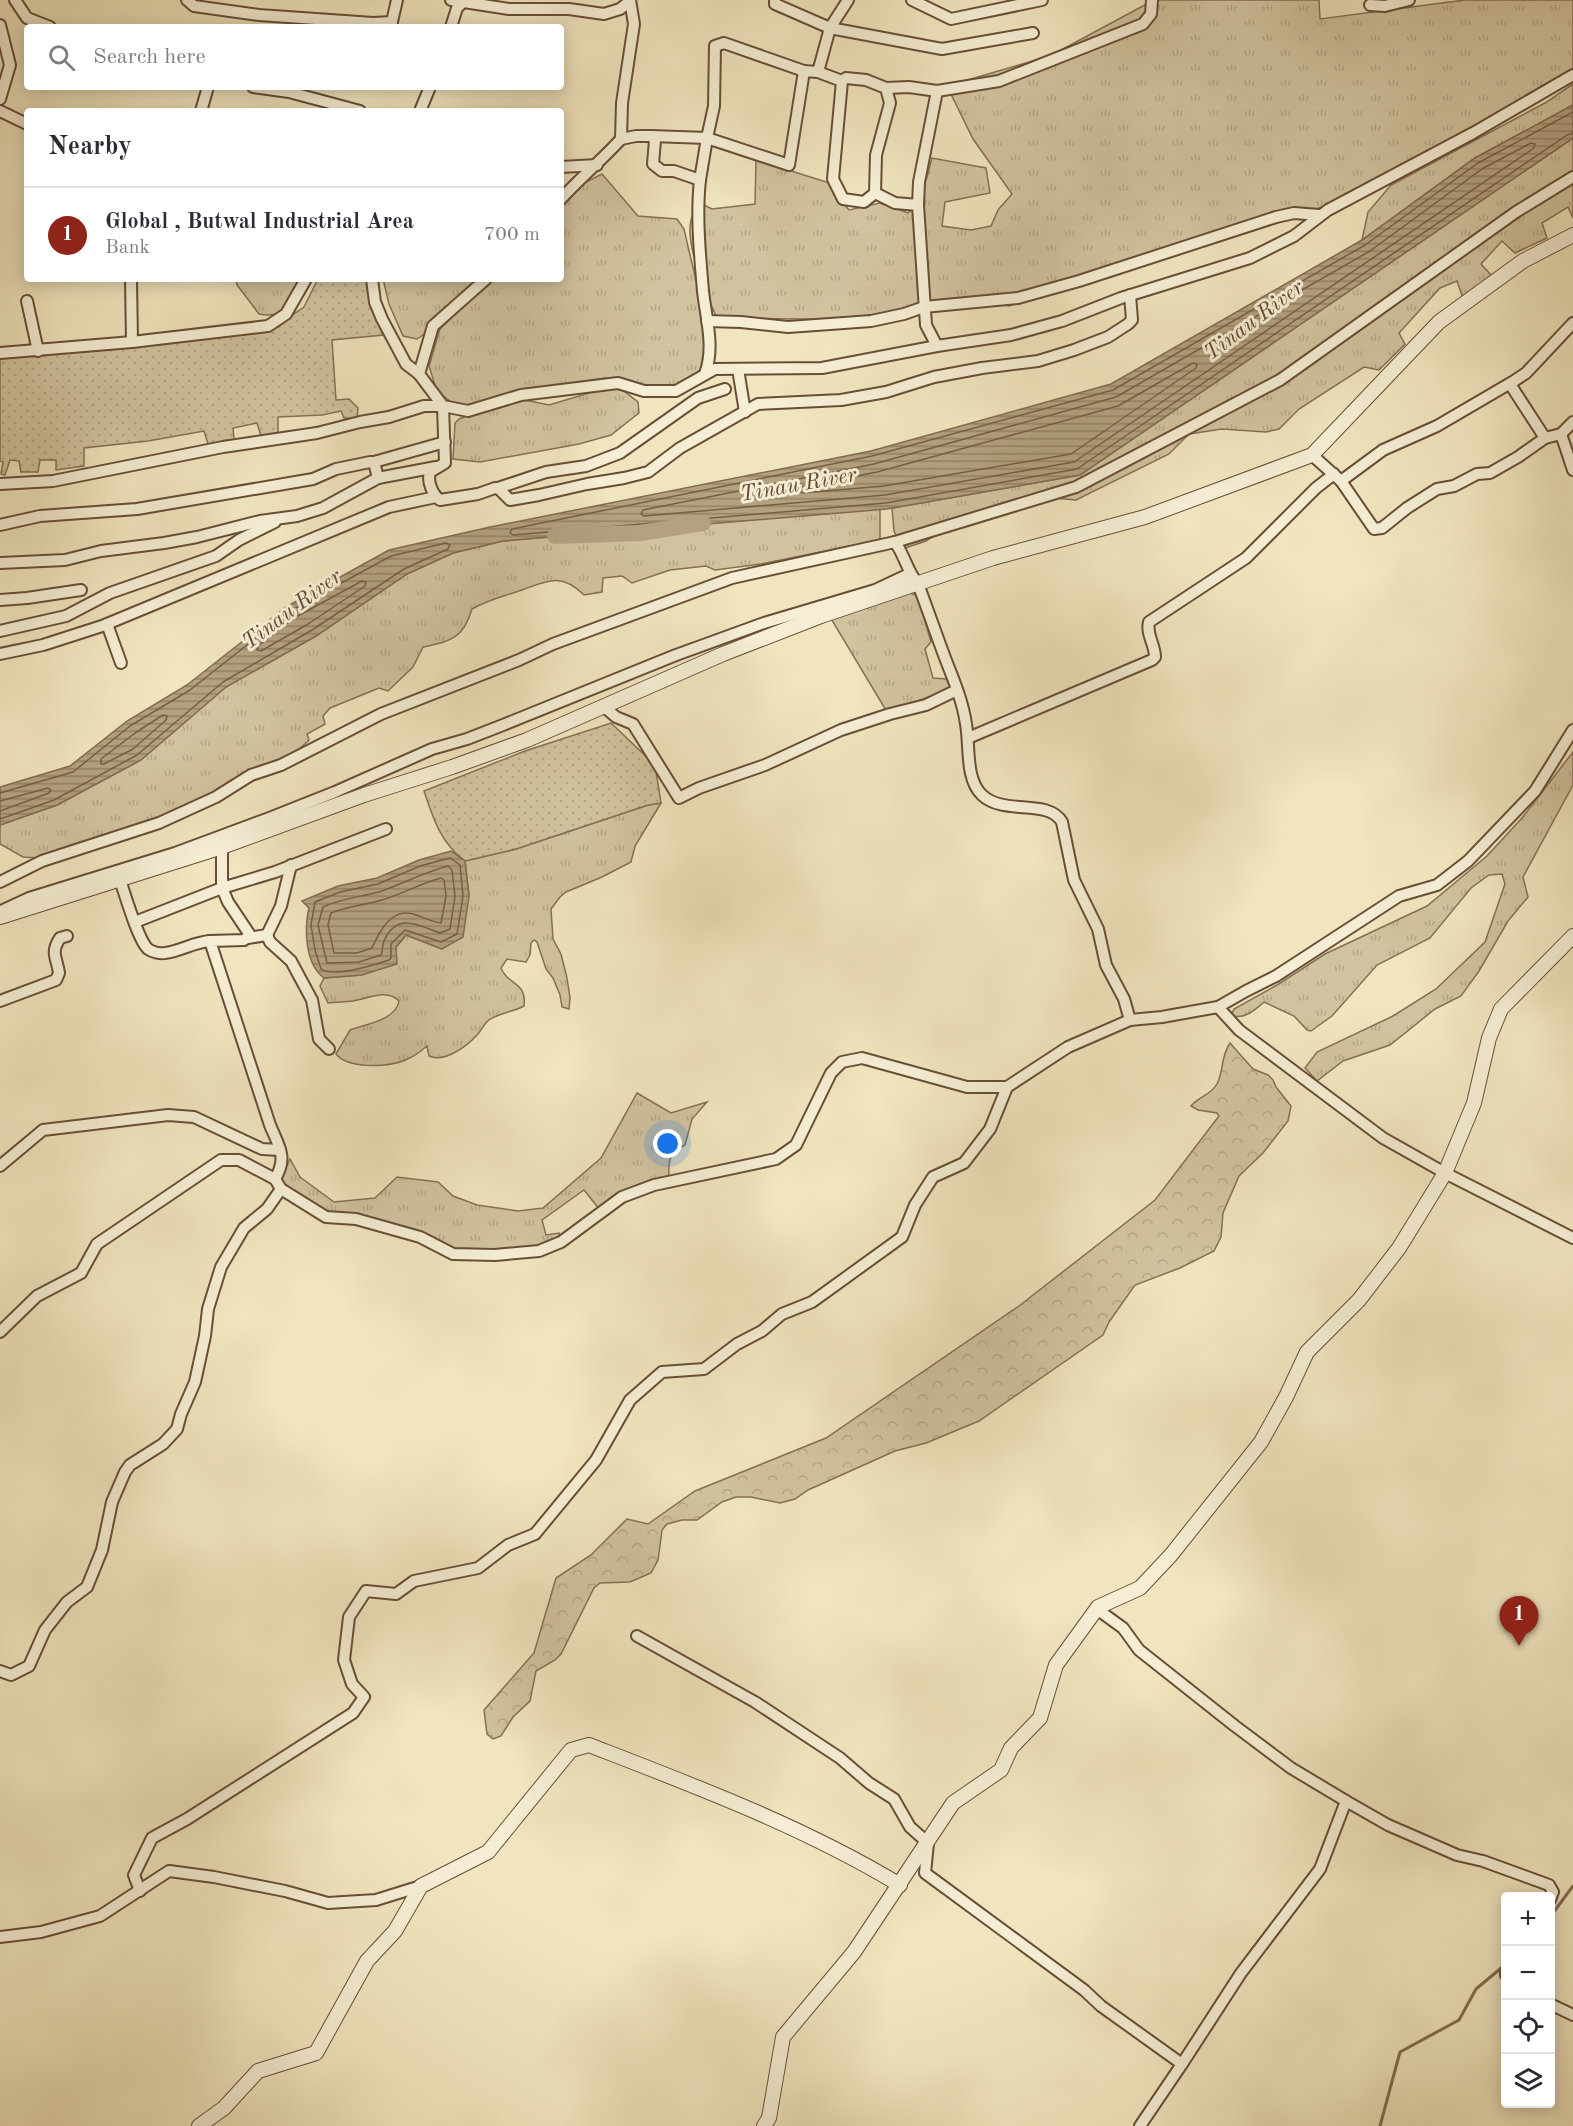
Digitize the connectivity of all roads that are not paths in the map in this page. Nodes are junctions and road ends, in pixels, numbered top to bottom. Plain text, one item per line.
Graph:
1 (15, 0) edge
2 (187, 0) edge
3 (397, 0) edge
4 (775, 0) edge
5 (848, 0) edge
6 (912, 0) edge
7 (1042, 0) edge
8 (1152, 0) edge
9 (1409, 0) edge
10 (630, 1) edge
11 (456, 2) edge
12 (549, 4) edge
13 (1370, 5) dead end
14 (42, 24) edge
15 (391, 24) edge
16 (452, 24) edge
17 (0, 25) edge
18 (830, 28) junction
19 (1033, 33) dead end
20 (804, 70) junction
21 (818, 72) junction
22 (1573, 75) edge
23 (842, 81) junction
24 (886, 88) junction
25 (207, 90) edge
26 (275, 90) edge
27 (429, 90) edge
28 (937, 92) junction
29 (0, 99) edge
30 (202, 108) edge
31 (349, 108) edge
32 (421, 108) edge
33 (0, 111) edge
34 (24, 123) edge
35 (651, 136) junction
36 (707, 138) junction
37 (621, 140) junction
38 (597, 165) junction
39 (564, 166) edge
40 (1573, 177) edge
41 (700, 180) junction
42 (875, 194) junction
43 (564, 196) edge
44 (918, 205) junction
45 (1319, 215) junction
46 (1573, 235) edge
47 (131, 282) edge
48 (304, 282) edge
49 (372, 282) edge
50 (483, 282) edge
51 (1130, 295) junction
52 (27, 301) dead end
53 (924, 307) junction
54 (707, 321) junction
55 (1573, 323) edge
56 (132, 342) junction
57 (937, 346) junction
58 (38, 351) junction
59 (0, 353) edge
60 (738, 369) junction
61 (419, 374) junction
62 (705, 374) junction
63 (1510, 384) junction
64 (725, 389) dead end
65 (443, 406) junction
66 (746, 412) junction
67 (1573, 422) edge
68 (1561, 434) junction
69 (1545, 438) junction
70 (445, 442) junction
71 (1312, 455) junction
72 (374, 462) junction
73 (436, 467) junction
74 (1573, 470) edge
75 (378, 478) junction
76 (1337, 478) junction
77 (0, 484) edge
78 (498, 488) junction
79 (436, 497) junction
80 (283, 518) junction
81 (0, 525) edge
82 (895, 542) junction
83 (0, 563) edge
84 (914, 579) junction
85 (81, 590) dead end
86 (0, 600) edge
87 (107, 624) junction
88 (0, 631) edge
89 (0, 654) edge
90 (121, 663) dead end
91 (957, 690) junction
92 (603, 706) junction
93 (1573, 730) edge
94 (968, 738) junction
95 (386, 829) dead end
96 (222, 847) junction
97 (291, 865) junction
98 (120, 880) junction
99 (0, 882) edge
100 (222, 888) junction
101 (0, 916) edge
102 (135, 922) junction
103 (267, 935) junction
104 (68, 936) dead end
105 (1573, 936) edge
106 (248, 938) junction
107 (210, 941) junction
108 (0, 1001) edge
109 (1218, 1007) junction
110 (1130, 1020) junction
111 (329, 1049) dead end
112 (1007, 1087) junction
113 (280, 1150) junction
114 (0, 1166) edge
115 (1445, 1173) junction
116 (278, 1184) junction
117 (1573, 1238) edge
118 (0, 1332) edge
119 (1098, 1607) junction
120 (637, 1636) dead end
121 (0, 1671) edge
122 (1346, 1801) junction
123 (928, 1843) junction
124 (900, 1884) junction
125 (421, 1886) junction
126 (140, 1891) junction
127 (1553, 1892) edge
128 (0, 1937) edge
129 (1555, 2006) edge
130 (1573, 2015) edge
131 (1182, 2064) junction
132 (199, 2126) edge
133 (764, 2126) edge
134 (1140, 2126) edge

1 - 14 street
2 - 15 street
3 - 15 street
4 - 18 street
5 - 18 street
6 - 7 street
8 - 28 street
9 - 13 street
10 - 12 street
10 - 37 street
11 - 12 street
11 - 16 street
17 - 29 street
18 - 19 street
18 - 21 street
20 - 21 street
20 - 36 street
20 - 36 street
21 - 23 street
22 - 45 street
23 - 24 street
23 - 42 street
24 - 28 street
24 - 42 street
25 - 30 street
26 - 31 street
27 - 32 street
28 - 44 street
33 - 34 street
35 - 36 street
35 - 37 street
35 - 41 street
36 - 41 street
37 - 38 street
38 - 39 street
38 - 43 street
40 - 82 street
41 - 54 street
42 - 44 street
44 - 53 street
45 - 51 street
45 - 53 street
46 - 71 street
47 - 56 street
48 - 56 street
49 - 61 street
50 - 61 street
51 - 57 street
51 - 66 street
52 - 58 street
53 - 54 street
53 - 57 street
54 - 62 street
55 - 63 street
56 - 58 street
57 - 60 street
58 - 59 street
60 - 62 street
60 - 66 street
61 - 65 street
62 - 65 street
63 - 69 street
63 - 76 street
64 - 78 street
65 - 70 street
65 - 77 street
66 - 78 street
67 - 68 street
68 - 69 street
68 - 74 street
69 - 76 street
70 - 72 street
70 - 73 street
71 - 76 street
71 - 84 street
72 - 75 street
72 - 81 street
73 - 75 street
73 - 79 street
75 - 80 street
76 - 94 street
78 - 79 street
79 - 87 street
80 - 83 street
80 - 88 street
82 - 84 street
82 - 99 street
84 - 91 street
84 - 92 street
84 - 101 street
85 - 86 street
87 - 89 street
87 - 90 street
91 - 92 street
91 - 94 street
92 - 96 street
93 - 109 street
94 - 110 street
95 - 97 street
96 - 98 street
96 - 100 street
97 - 100 street
97 - 103 street
98 - 101 street
98 - 102 street
100 - 102 street
100 - 106 street
102 - 107 street
103 - 106 street
103 - 111 street
104 - 108 street
105 - 115 street
106 - 107 street
107 - 113 street
109 - 110 street
109 - 115 street
110 - 112 street
112 - 116 street
112 - 126 street
113 - 114 street
113 - 116 street
115 - 117 street
115 - 119 street
116 - 118 street
116 - 121 street
119 - 122 street
119 - 123 street
120 - 123 street
122 - 127 street
122 - 131 street
123 - 124 street
123 - 131 street
124 - 125 street
124 - 133 street
125 - 126 street
125 - 132 street
126 - 128 street
129 - 130 street
131 - 134 street

